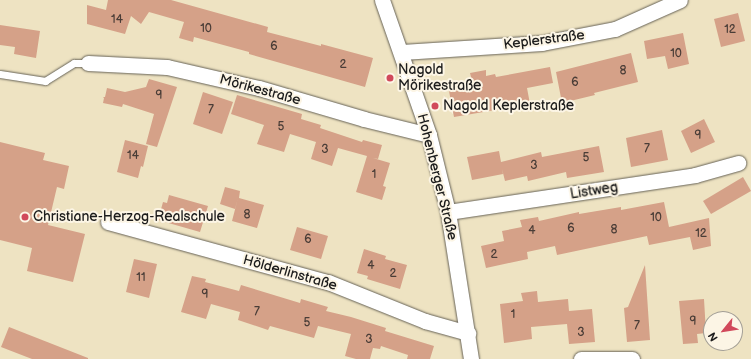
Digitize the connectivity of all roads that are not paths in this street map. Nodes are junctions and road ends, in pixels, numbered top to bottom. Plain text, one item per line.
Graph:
1 (382, 0) edge
2 (680, 0) edge
3 (402, 52) junction
4 (88, 63) joint
5 (0, 74) edge
6 (429, 135) junction
7 (738, 163) dead end
8 (448, 212) junction
9 (108, 222) dead end
10 (468, 333) junction
11 (604, 358) edge
12 (470, 359) edge
13 (581, 359) edge
14 (632, 359) edge

1 - 3 street, Hohenberger Straße
2 - 3 street, Keplerstraße
3 - 6 street, Hohenberger Straße
4 - 5 lane
4 - 6 street, Mörikestraße
6 - 8 street, Hohenberger Straße
7 - 8 street, Listweg
8 - 10 street, Hohenberger Straße
9 - 10 street, Hölderlinstraße
10 - 12 street, Hohenberger Straße
11 - 13 street
11 - 14 street

